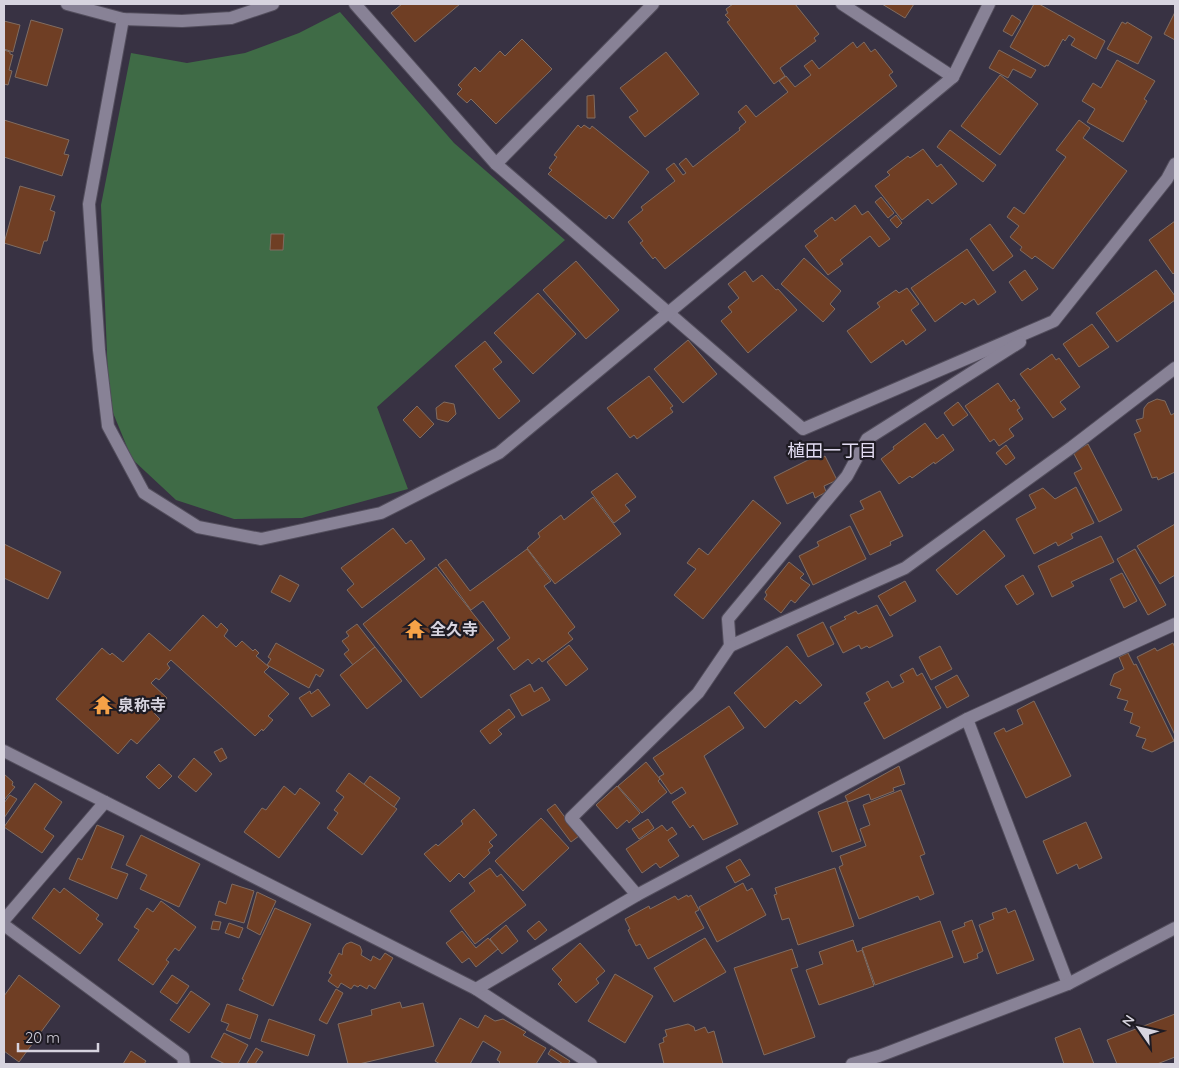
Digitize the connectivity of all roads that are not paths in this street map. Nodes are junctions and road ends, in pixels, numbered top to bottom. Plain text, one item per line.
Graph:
1 (67, 4) edge
2 (273, 4) edge
3 (355, 4) edge
4 (653, 4) edge
5 (842, 4) edge
6 (988, 4) edge
7 (122, 19) junction
8 (953, 77) junction
9 (496, 164) junction
10 (1175, 164) edge
11 (669, 312) junction
12 (1054, 321) junction
13 (1175, 368) edge
14 (1175, 624) edge
15 (730, 646) junction
16 (967, 719) junction
17 (4, 751) edge
18 (105, 802) junction
19 (637, 895) junction
20 (4, 920) edge
21 (4, 925) edge
22 (1175, 928) edge
23 (1068, 984) junction
24 (476, 988) junction
25 (184, 1064) edge
26 (591, 1064) edge
27 (852, 1064) edge

1 - 7 street
2 - 7 street
3 - 9 street
4 - 9 street
5 - 8 street
6 - 8 street
7 - 11 street
8 - 11 street
9 - 11 street
10 - 12 street
11 - 12 street
12 - 15 street
13 - 15 street
14 - 16 street
15 - 19 street
16 - 19 street
16 - 23 street
17 - 18 street
18 - 20 street
18 - 24 street
19 - 24 street
21 - 25 street
22 - 23 street
23 - 27 street
24 - 26 street

